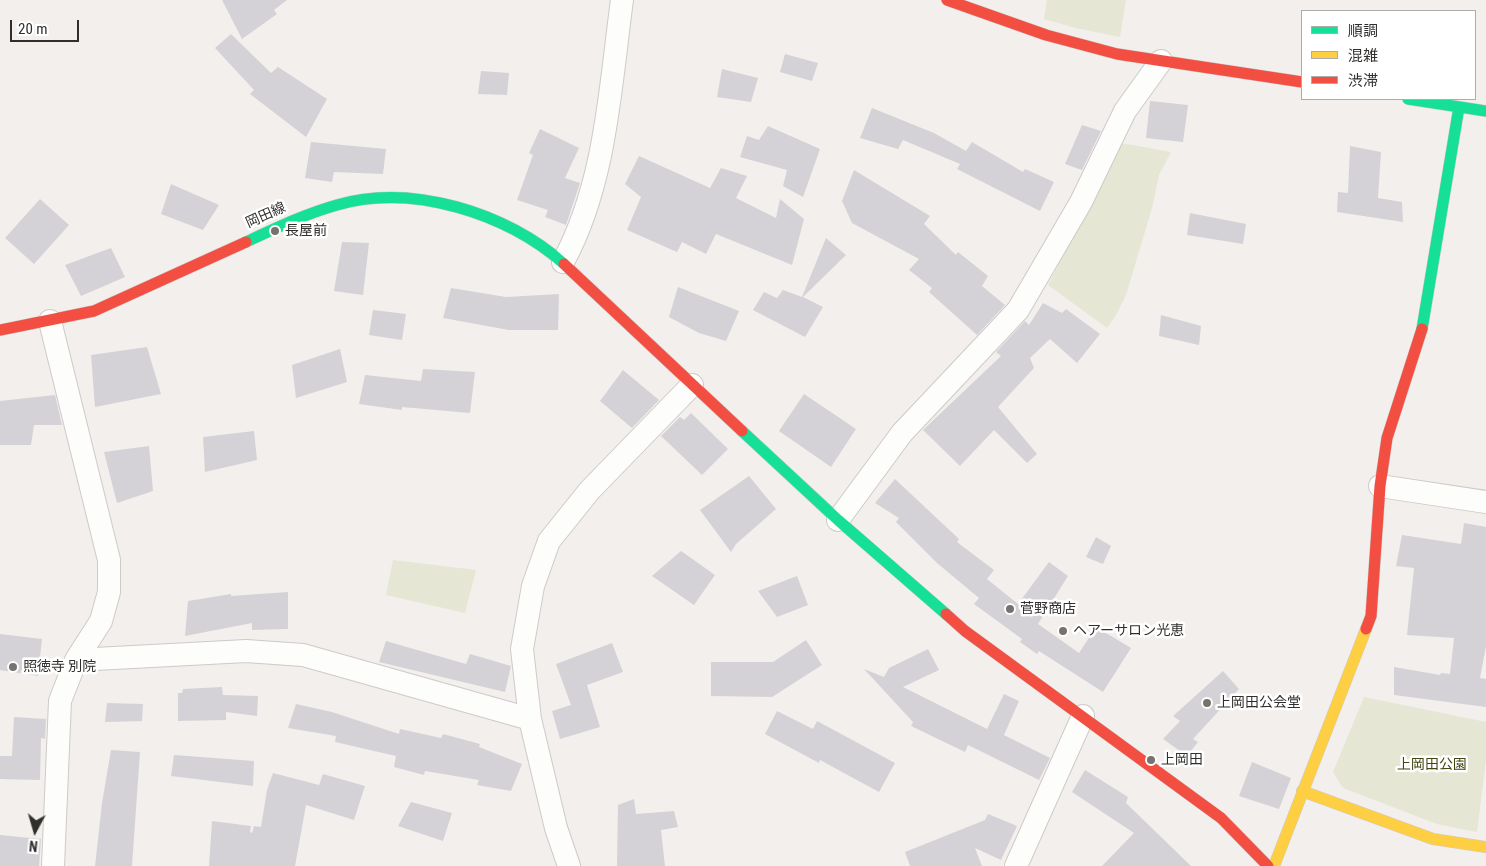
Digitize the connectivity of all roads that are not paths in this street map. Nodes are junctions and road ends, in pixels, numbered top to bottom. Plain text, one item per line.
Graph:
1 (622, 0) edge
2 (947, 0) edge
3 (1161, 61) junction
4 (1301, 82) edge
5 (1414, 100) edge
6 (1459, 107) junction
7 (1486, 111) edge
8 (555, 256) junction
9 (50, 321) junction
10 (0, 330) edge
11 (692, 385) junction
12 (1380, 486) junction
13 (1486, 502) edge
14 (838, 520) junction
15 (76, 660) junction
16 (1083, 716) junction
17 (530, 719) junction
18 (1302, 791) junction
19 (1486, 847) edge
20 (53, 866) edge
21 (569, 866) edge
22 (1016, 866) edge
23 (1268, 866) edge
24 (1274, 866) edge

1 - 8 street
2 - 3 street
3 - 4 street
3 - 14 street
5 - 6 street
6 - 7 street
6 - 12 street
8 - 9 street, 岡田線
8 - 11 street, 岡田線
9 - 10 street, 岡田線
9 - 15 street
11 - 14 street, 岡田線
11 - 17 street
12 - 13 street
12 - 18 street
14 - 16 street, 岡田線
15 - 17 street
15 - 20 street
16 - 22 street
16 - 23 street, 岡田線
17 - 21 street
18 - 19 street
18 - 24 street

